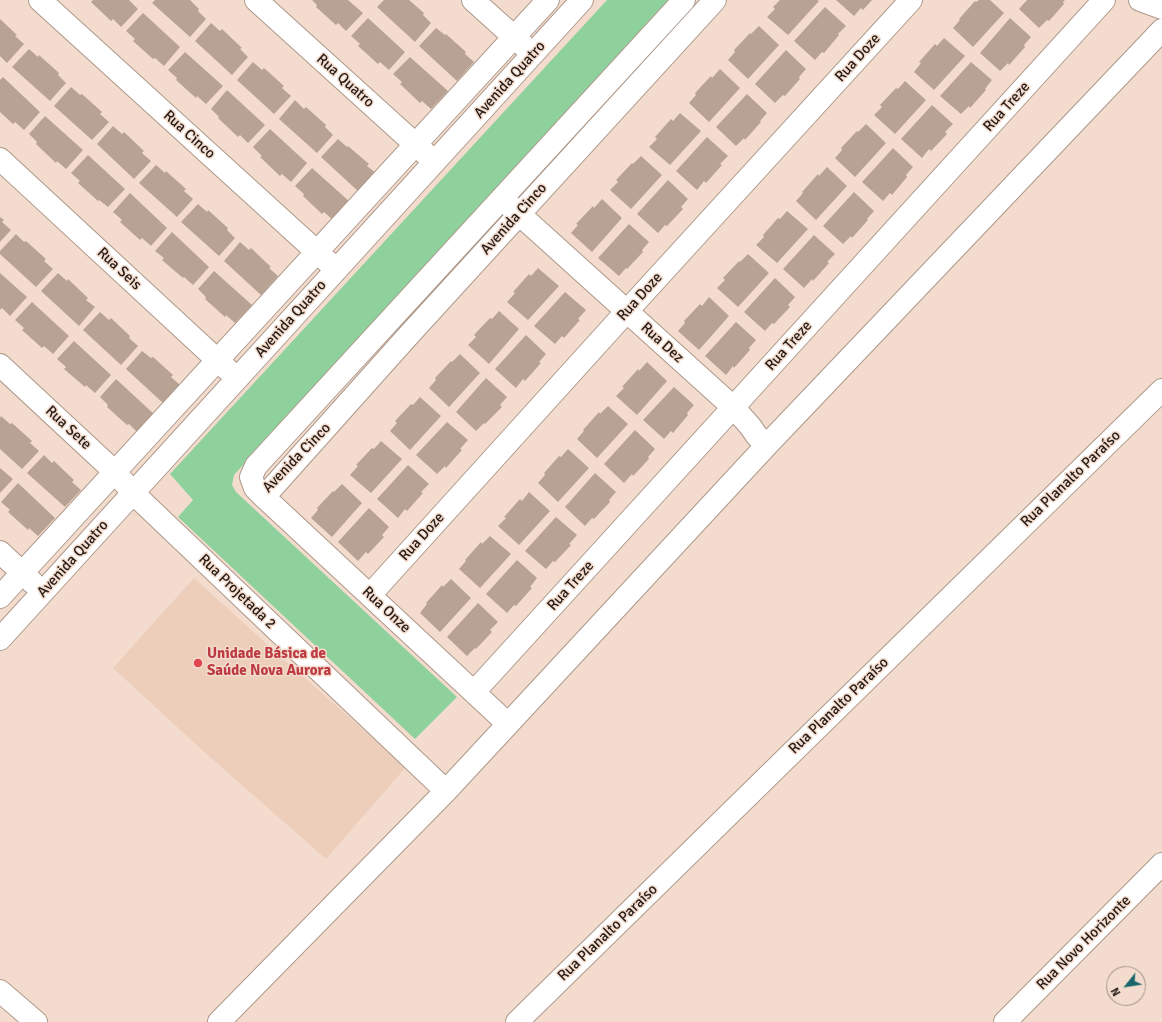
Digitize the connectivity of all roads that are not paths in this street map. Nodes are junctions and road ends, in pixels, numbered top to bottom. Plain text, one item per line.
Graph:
1 (40, 0) edge
2 (256, 0) edge
3 (473, 0) edge
4 (548, 0) edge
5 (582, 0) edge
6 (684, 0) edge
7 (715, 0) edge
8 (911, 0) edge
9 (1104, 0) edge
10 (1140, 0) edge
11 (1162, 8) edge
12 (1162, 30) edge
13 (514, 37) junction
14 (533, 54) junction
15 (415, 145) junction
16 (0, 159) edge
17 (435, 162) junction
18 (502, 199) junction
19 (519, 214) junction
20 (317, 251) junction
21 (336, 270) junction
22 (627, 311) junction
23 (217, 360) junction
24 (0, 365) edge
25 (237, 379) junction
26 (1162, 390) edge
27 (734, 408) junction
28 (767, 445) junction
29 (115, 472) junction
30 (133, 493) junction
31 (264, 497) junction
32 (0, 552) edge
33 (22, 572) junction
34 (43, 592) junction
35 (370, 595) junction
36 (0, 597) edge
37 (0, 639) edge
38 (474, 692) junction
39 (508, 724) junction
40 (446, 791) junction
41 (1162, 864) edge
42 (0, 991) edge
43 (36, 1022) edge
44 (219, 1022) edge
45 (517, 1022) edge
46 (1004, 1022) edge

1 - 20 street, Rua Cinco
2 - 15 street, Rua Quatro
3 - 13 street
4 - 13 street, Avenida Quatro
5 - 14 street, Avenida Quatro
6 - 18 street, Avenida Cinco
7 - 19 street, Avenida Cinco
8 - 22 street, Rua Doze
9 - 27 street, Rua Treze
10 - 11 street
12 - 28 street
13 - 14 street
13 - 15 street, Avenida Quatro
14 - 17 street, Avenida Quatro
15 - 17 street, Rua Quatro
15 - 20 street, Avenida Quatro
16 - 23 street, Rua Seis
17 - 21 street, Avenida Quatro
18 - 19 street, Rua Dez
18 - 31 street, Avenida Cinco
19 - 22 street, Rua Dez
19 - 31 street, Avenida Cinco
20 - 21 street, Rua Cinco
20 - 23 street, Avenida Quatro
21 - 25 street, Avenida Quatro
22 - 27 street, Rua Dez
22 - 35 street, Rua Doze
23 - 25 street, Rua Seis
23 - 29 street, Avenida Quatro
24 - 29 street, Rua Sete
25 - 30 street, Avenida Quatro
26 - 45 street, Rua Planalto Paraíso
27 - 28 street, Rua Dez
27 - 38 street, Rua Treze
28 - 39 street
29 - 30 street, Rua Sete
29 - 33 street, Avenida Quatro
30 - 34 street, Avenida Quatro
30 - 40 street, Rua Projetada 2
31 - 35 street, Rua Onze
32 - 33 street
33 - 34 street
33 - 36 street, Avenida Quatro
34 - 37 street, Avenida Quatro
35 - 38 street, Rua Onze
38 - 39 street, Rua Onze
39 - 40 street
40 - 44 street
41 - 46 street, Rua Novo Horizonte
42 - 43 street

